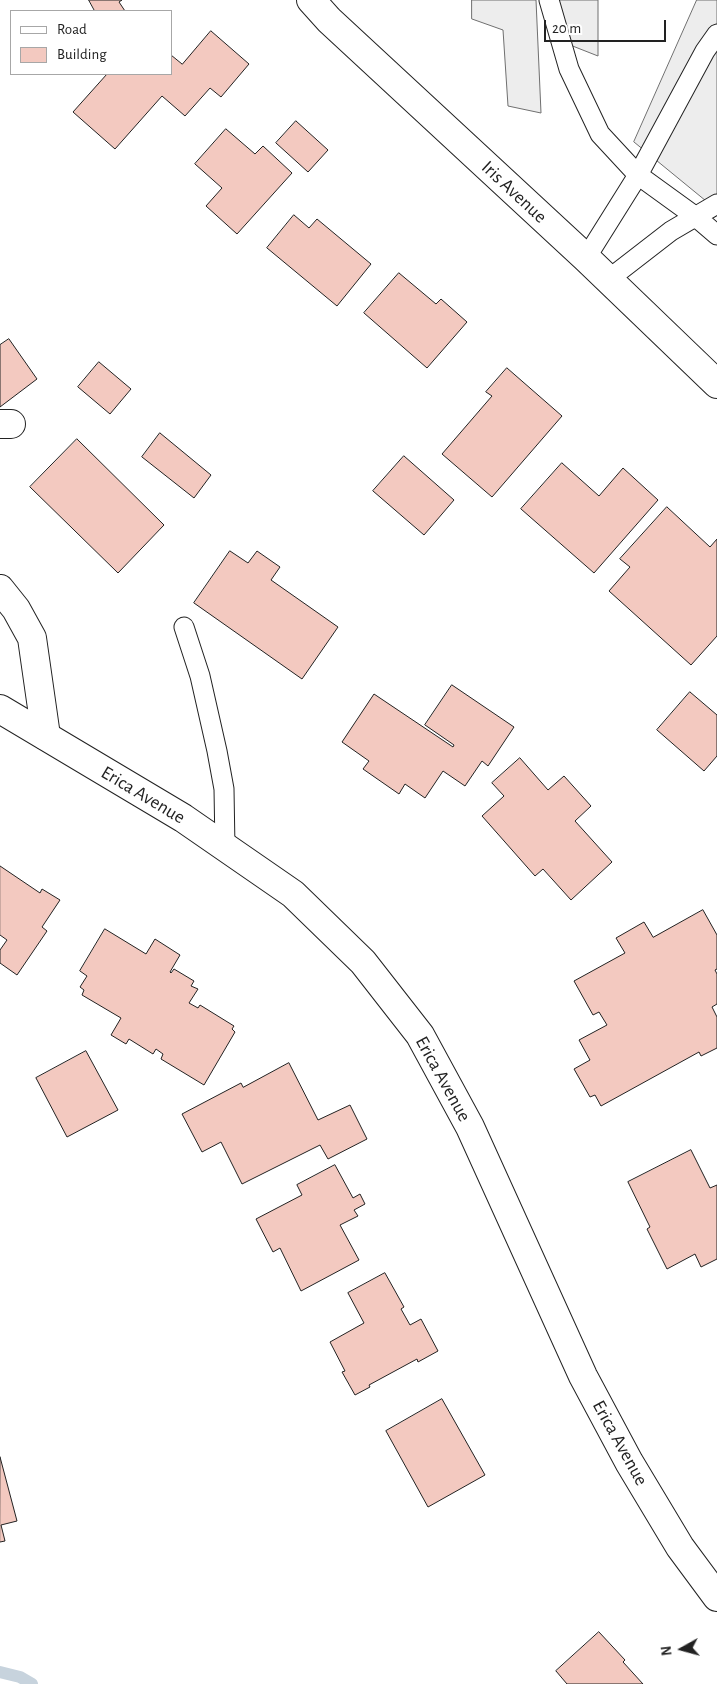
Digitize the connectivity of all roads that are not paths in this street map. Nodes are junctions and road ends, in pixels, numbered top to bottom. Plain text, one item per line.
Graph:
1 (311, 0) edge
2 (549, 0) edge
3 (717, 34) edge
4 (638, 175) junction
5 (717, 204) edge
6 (696, 217) junction
7 (717, 235) edge
8 (586, 258) junction
9 (609, 279) junction
10 (717, 384) edge
11 (0, 589) edge
12 (184, 627) dead end
13 (0, 709) edge
14 (46, 736) junction
15 (225, 848) junction
16 (717, 1596) edge

1 - 8 street, Iris Avenue
2 - 4 lane
3 - 4 lane
4 - 6 lane
4 - 8 lane
5 - 6 lane
6 - 7 lane
6 - 9 lane
8 - 9 street, Iris Avenue
9 - 10 street, Iris Avenue
11 - 14 street
12 - 15 lane
13 - 14 street, Erica Avenue
14 - 15 street, Erica Avenue
15 - 16 street, Erica Avenue

